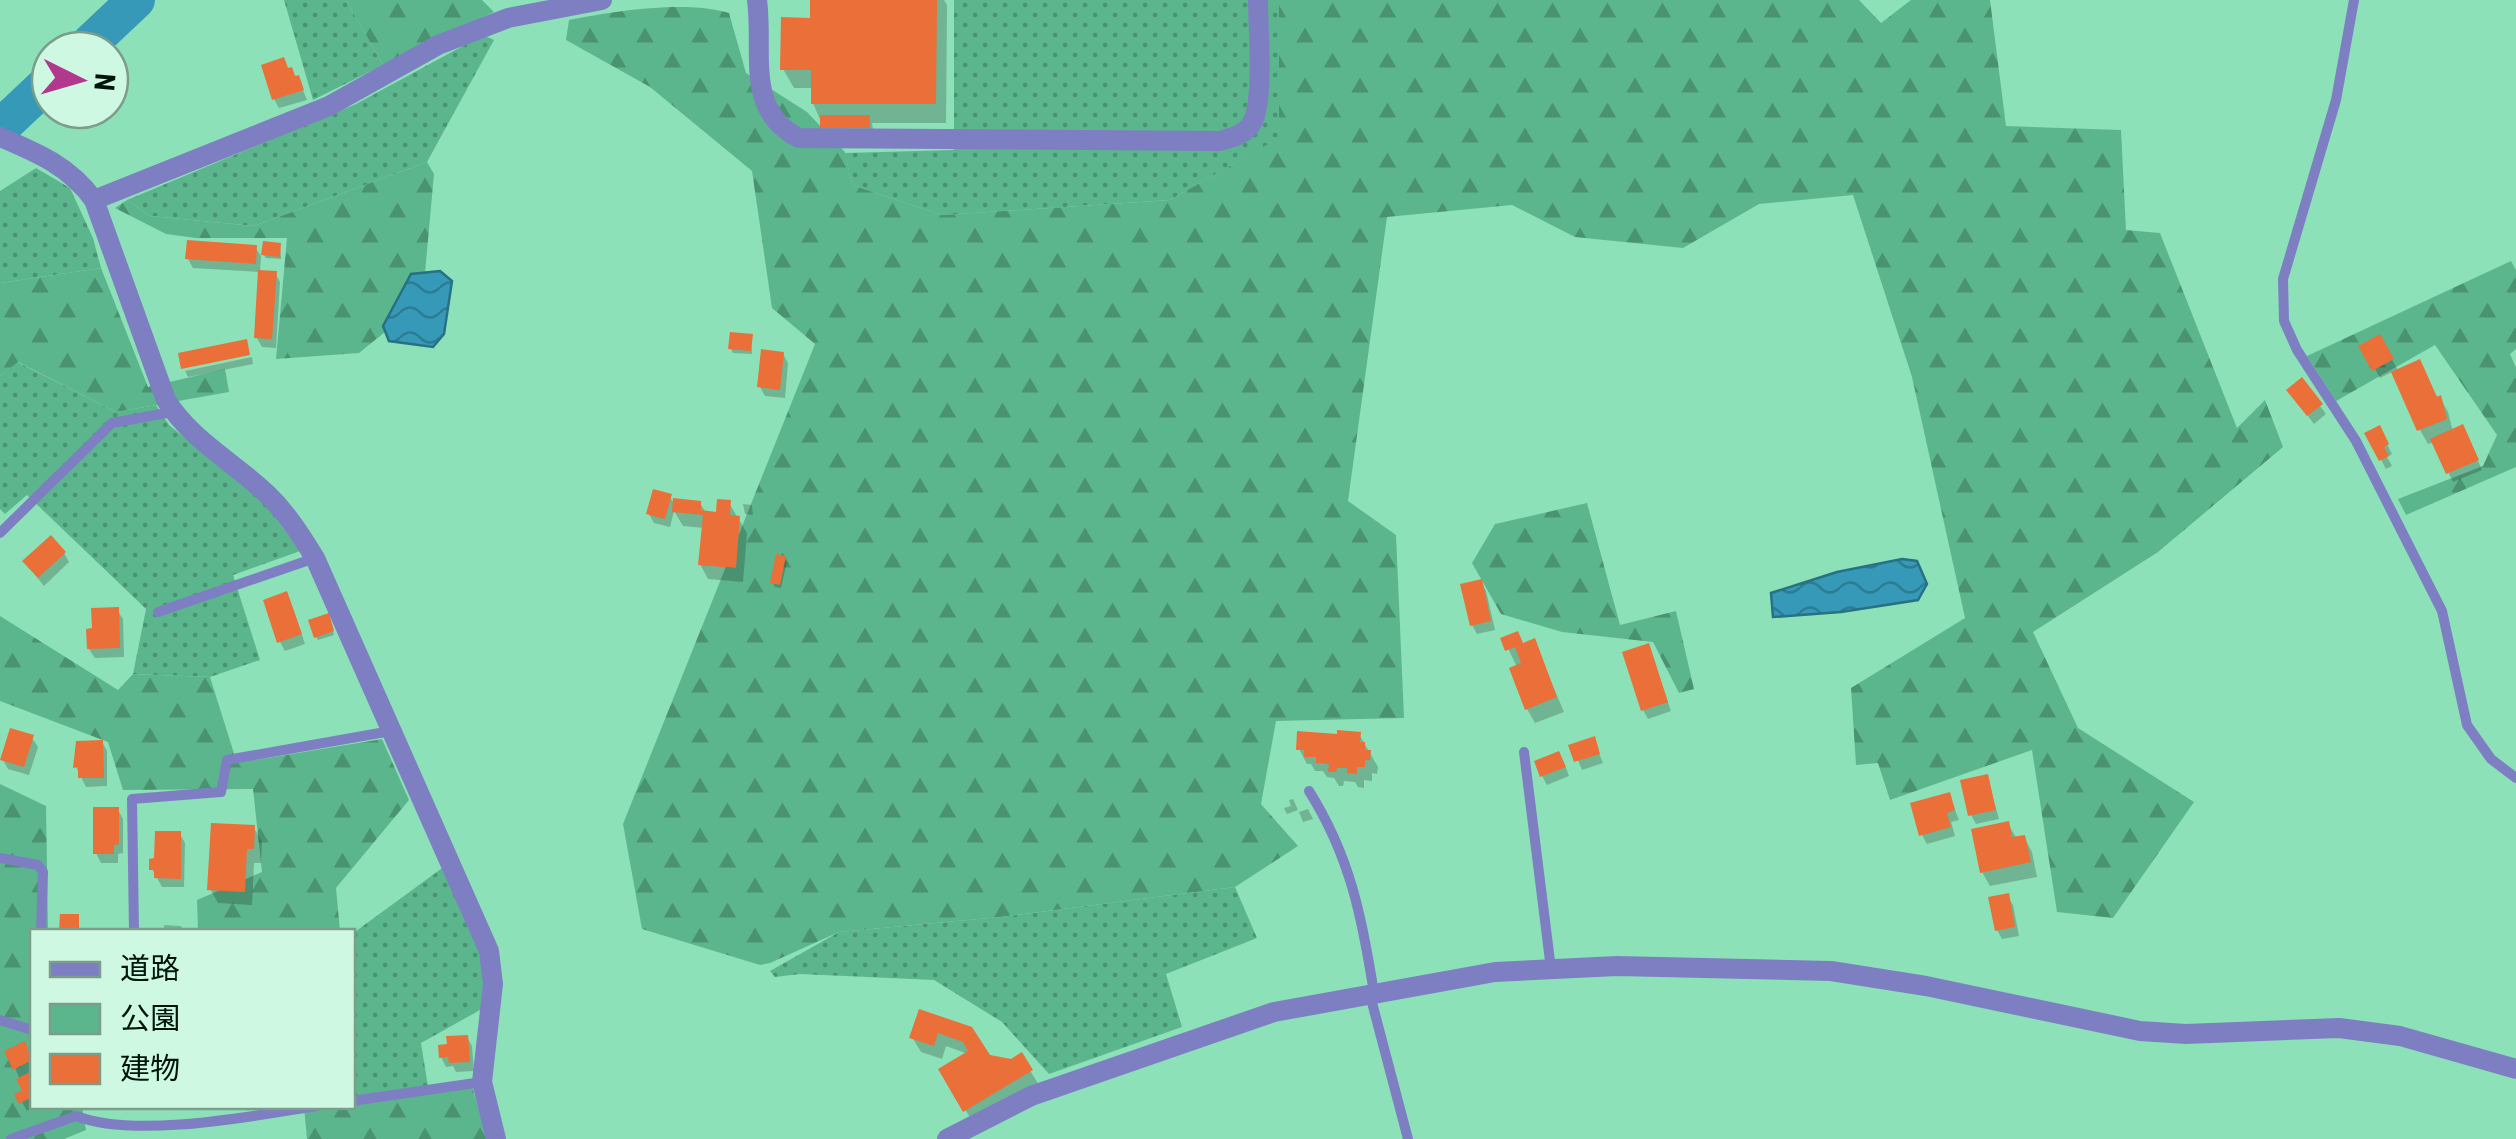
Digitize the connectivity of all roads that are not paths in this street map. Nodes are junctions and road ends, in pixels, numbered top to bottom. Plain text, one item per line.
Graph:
1 (602, 0) edge
2 (758, 0) edge
3 (1258, 0) edge
4 (2354, 0) edge
5 (0, 137) edge
6 (94, 200) junction
7 (174, 411) junction
8 (0, 532) edge
9 (314, 558) junction
10 (158, 612) dead end
11 (392, 730) junction
12 (1524, 752) dead end
13 (2516, 778) edge
14 (1308, 791) dead end
15 (0, 858) edge
16 (41, 929) edge
17 (134, 929) edge
18 (1550, 969) junction
19 (1372, 994) junction
20 (0, 1020) edge
21 (13, 1024) junction
22 (30, 1029) edge
23 (0, 1030) edge
24 (2516, 1069) edge
25 (482, 1082) junction
26 (355, 1101) edge
27 (296, 1109) edge
28 (74, 1111) edge
29 (11, 1139) edge
30 (496, 1139) edge
31 (947, 1139) edge
32 (1408, 1139) edge

1 - 6 street
2 - 3 street
4 - 13 lane
5 - 6 street
6 - 7 street
7 - 8 lane
7 - 9 street
9 - 10 lane
9 - 11 street
11 - 17 lane
11 - 25 street
12 - 18 lane
14 - 19 lane
15 - 16 lane
18 - 19 street
18 - 24 street
19 - 31 street
19 - 32 lane
20 - 21 lane
21 - 22 lane
21 - 23 lane
25 - 26 lane
25 - 30 street
27 - 28 lane
28 - 29 lane

